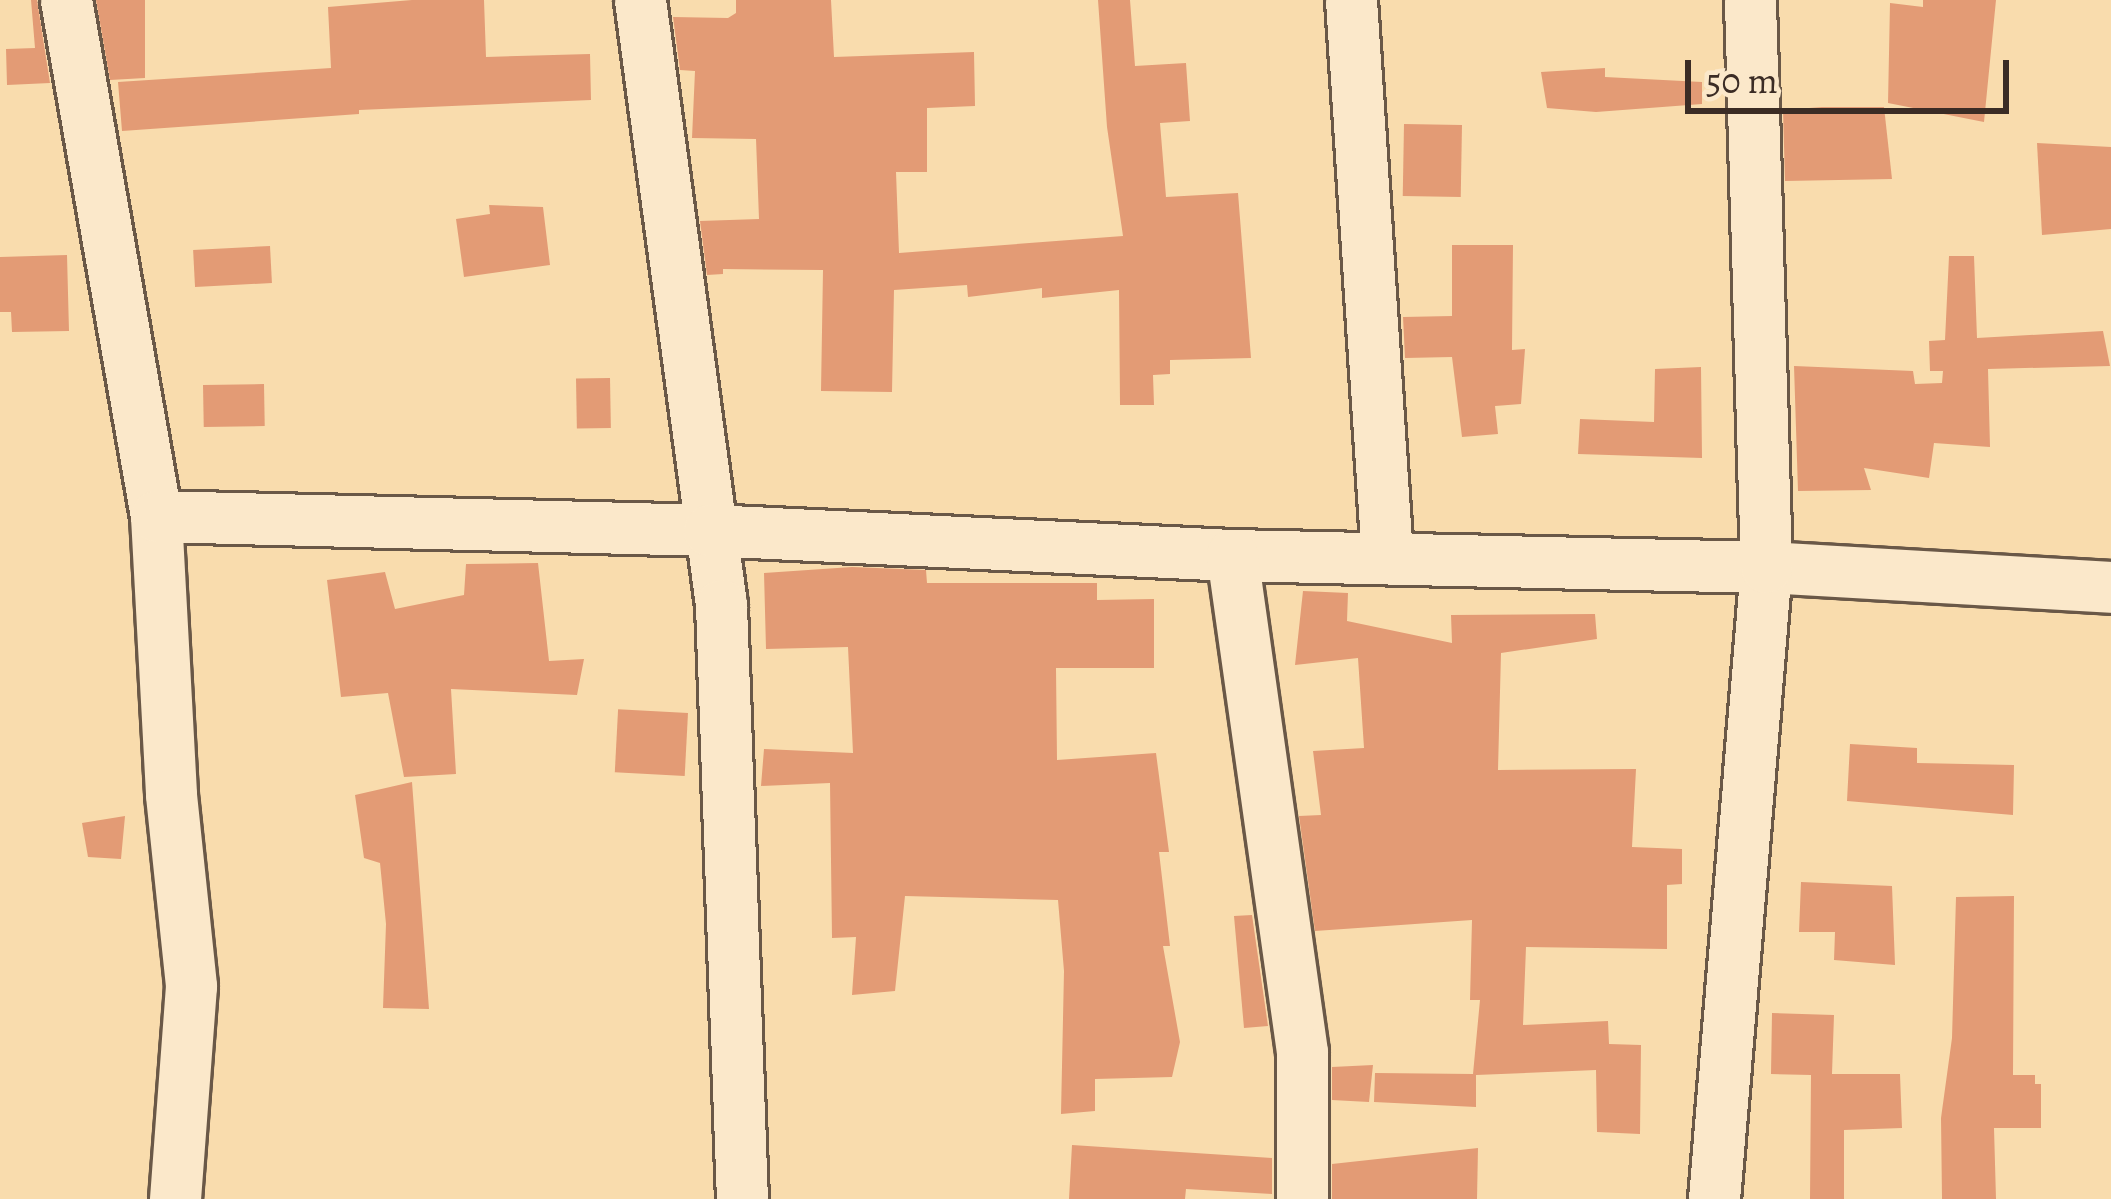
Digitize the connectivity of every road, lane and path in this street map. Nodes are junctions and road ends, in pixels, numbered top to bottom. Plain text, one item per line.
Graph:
1 (66, 0) edge
2 (640, 0) edge
3 (1351, 0) edge
4 (1750, 0) edge
5 (155, 517) junction
6 (710, 530) junction
7 (1232, 555) junction
8 (1388, 556) junction
9 (1766, 567) junction
10 (2111, 586) edge
11 (175, 1199) edge
12 (742, 1199) edge
13 (1302, 1199) edge
14 (1714, 1199) edge

1 - 5 street
2 - 6 street
3 - 8 street
4 - 9 street
5 - 6 street
5 - 11 street
6 - 7 street
6 - 12 street
7 - 8 street
7 - 13 street
8 - 9 street
9 - 10 street
9 - 14 street

